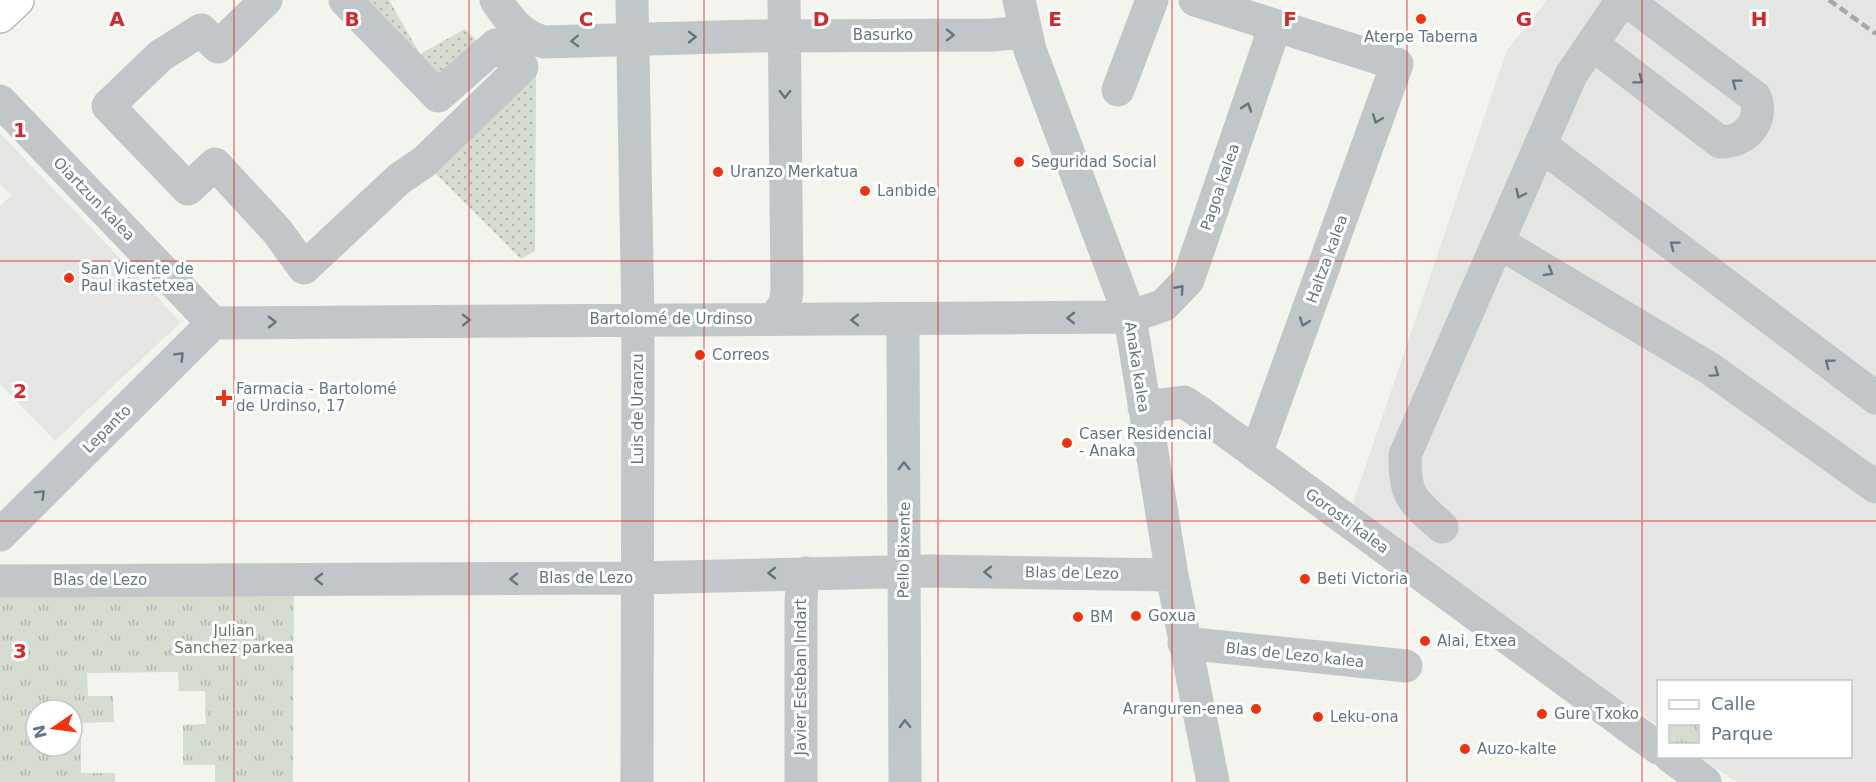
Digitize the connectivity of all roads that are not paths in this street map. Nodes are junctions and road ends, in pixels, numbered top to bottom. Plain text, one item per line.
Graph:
1 (17, 0) edge
2 (266, 0) edge
3 (345, 0) edge
4 (496, 0) edge
5 (632, 0) edge
6 (784, 0) edge
7 (1019, 0) edge
8 (1152, 0) edge
9 (1195, 0) edge
10 (1624, 0) edge
11 (0, 16) edge
12 (1275, 26) junction
13 (1024, 32) junction
14 (782, 36) junction
15 (633, 39) junction
16 (1592, 44) junction
17 (1118, 90) dead end
18 (0, 101) edge
19 (1542, 146) junction
20 (1498, 242) junction
21 (1130, 317) junction
22 (638, 319) junction
23 (775, 319) junction
24 (899, 319) junction
25 (213, 323) junction
26 (1876, 398) edge
27 (1144, 406) junction
28 (1256, 454) junction
29 (1876, 487) edge
30 (1442, 527) dead end
31 (0, 535) edge
32 (904, 571) junction
33 (806, 573) junction
34 (1172, 575) junction
35 (637, 578) junction
36 (0, 581) edge
37 (1184, 643) junction
38 (1406, 666) dead end
39 (1657, 747) edge
40 (1673, 758) edge
41 (637, 782) edge
42 (801, 782) edge
43 (905, 782) edge
44 (1213, 782) edge
45 (1705, 782) edge

1 - 11 main road
2 - 3 street
15 -> 4 street, Basurko
5 - 15 street, Luis de Uranzu
6 - 14 street
7 - 13 street, Anaka kalea
8 - 17 street
9 - 12 street
10 - 16 street
16 -> 10 street
21 -> 12 street, Pagoa kalea
12 -> 28 street, Haltza kalea
14 -> 13 street, Basurko
13 - 21 street, Anaka kalea
15 -> 14 street, Basurko
14 -> 23 street
15 - 22 street, Luis de Uranzu
16 - 19 street
18 - 25 street, Oiartzun kalea
19 -> 20 street
26 -> 19 street
20 -> 29 street
20 - 30 street
21 -> 24 street, Bartolomé de Urdinso
21 - 27 street, Anaka kalea
22 - 23 street, Bartolomé de Urdinso
25 -> 22 street, Bartolomé de Urdinso
22 - 35 street, Luis de Uranzu
24 -> 23 street, Bartolomé de Urdinso
32 -> 24 street, Pello Bixente
31 -> 25 street, Lepanto
27 - 28 street, Gorosti kalea
27 - 34 street, Anaka kalea
28 - 39 street, Gorosti kalea
32 - 33 street, Blas de Lezo
34 -> 32 street, Blas de Lezo
43 -> 32 street, Pello Bixente
33 -> 35 street, Blas de Lezo
33 - 42 street, Javier Esteban Indart
34 - 37 street, Anaka kalea
35 -> 36 street, Blas de Lezo
35 - 41 street, Luis de Uranzu
37 - 38 street, Blas de Lezo kalea
37 - 44 street, Anaka kalea
40 - 45 street

